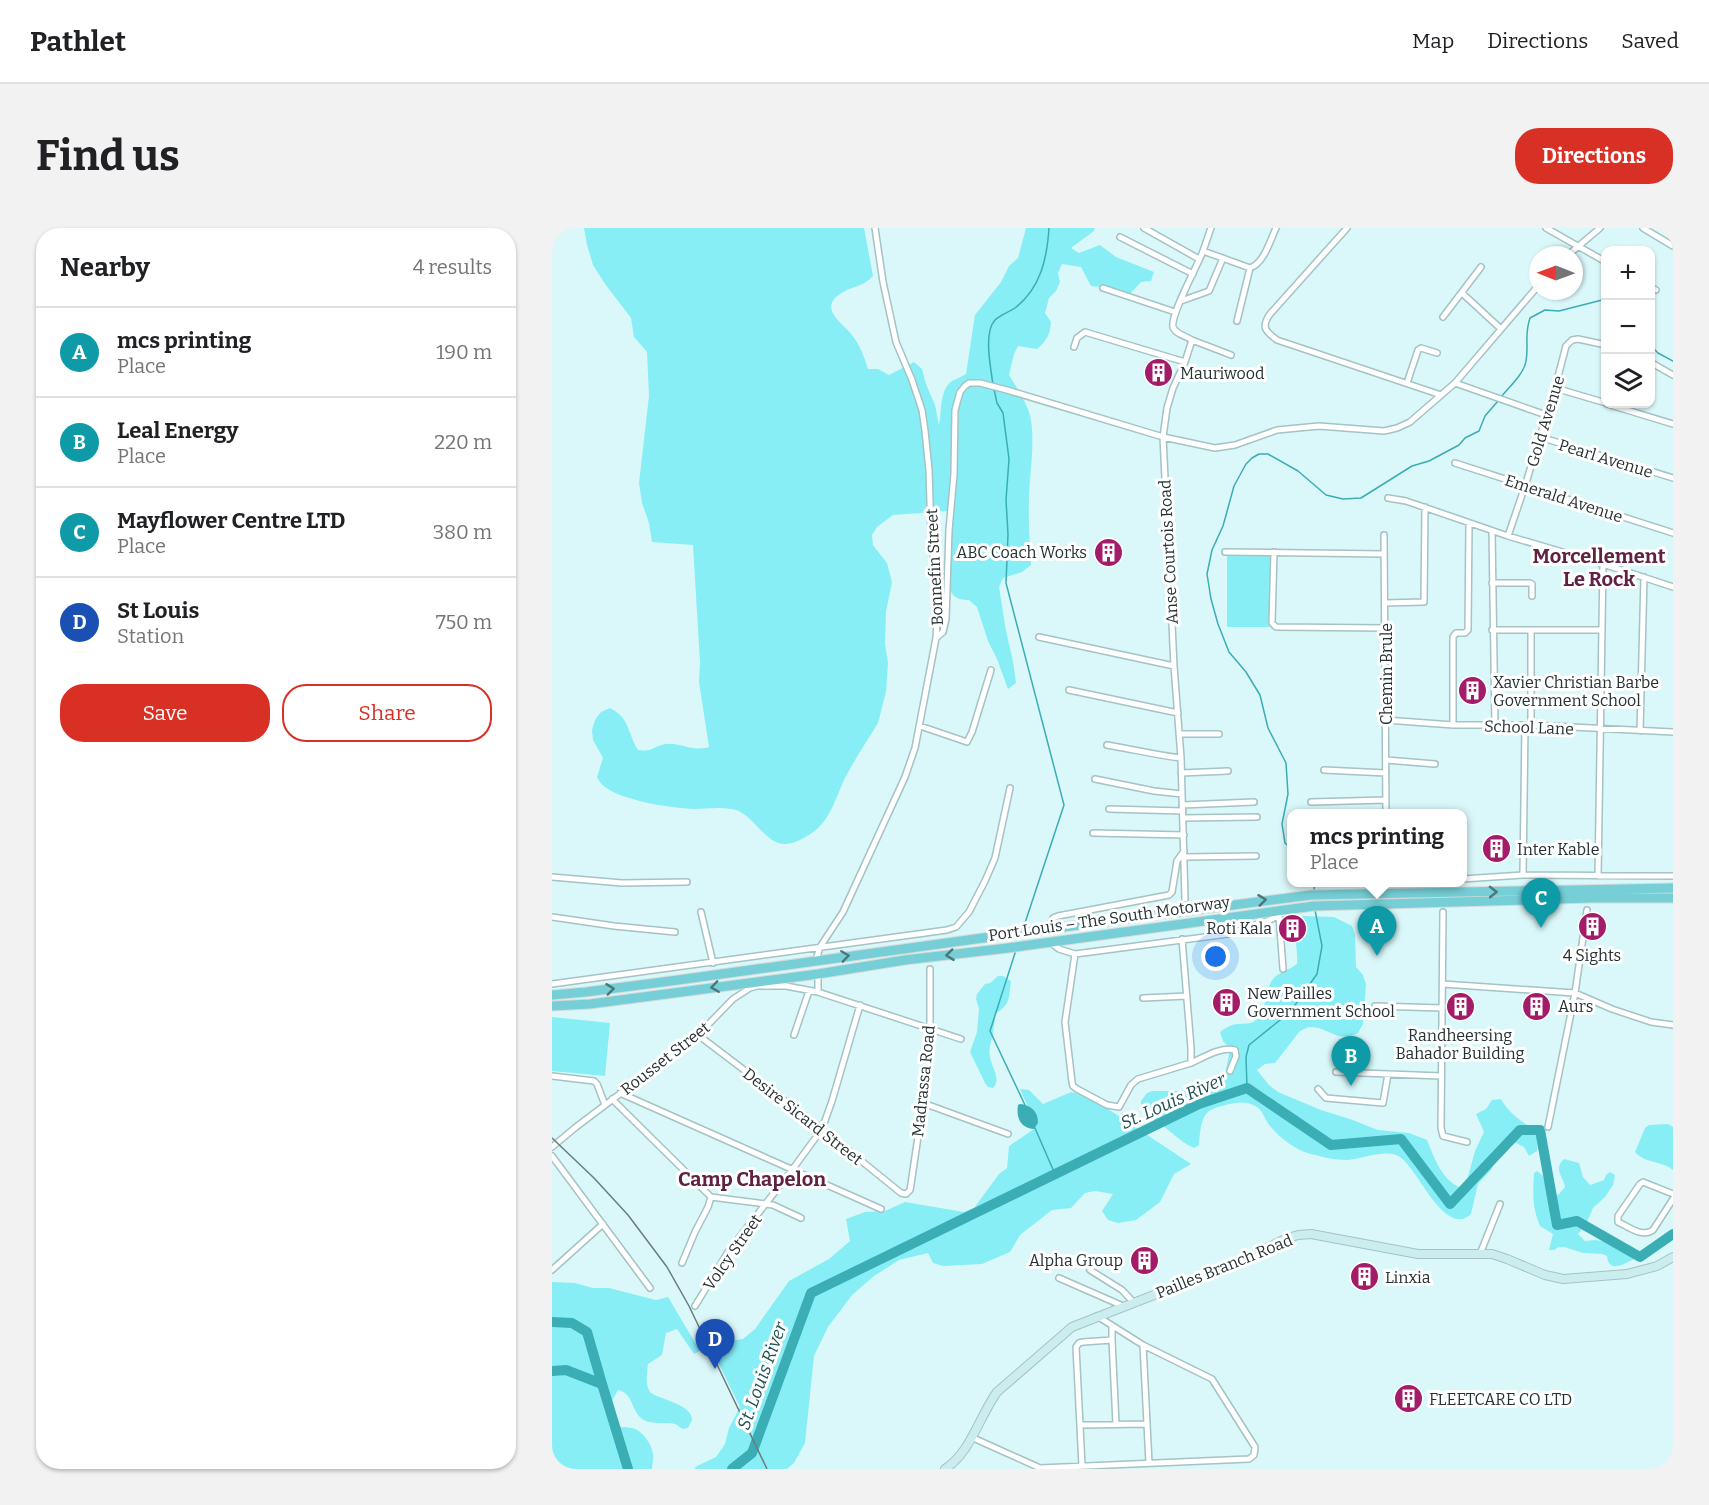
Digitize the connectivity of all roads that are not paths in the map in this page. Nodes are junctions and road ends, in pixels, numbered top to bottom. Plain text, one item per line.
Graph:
1 (874, 228) edge
2 (1144, 228) edge
3 (1210, 228) edge
4 (1276, 228) edge
5 (1347, 228) edge
6 (1546, 228) edge
7 (1600, 228) edge
8 (1643, 228) edge
9 (1120, 237) dead end
10 (1577, 246) joint
11 (1673, 246) edge
12 (1583, 249) edge
13 (1203, 250) junction
14 (1222, 258) junction
15 (1199, 259) junction
16 (1601, 260) edge
17 (1481, 267) dead end
18 (1250, 268) junction
19 (1193, 274) junction
20 (1103, 288) dead end
21 (1462, 292) junction
22 (1529, 297) edge
23 (1181, 301) junction
24 (1176, 312) junction
25 (1443, 317) dead end
26 (1237, 321) dead end
27 (1501, 330) junction
28 (1192, 340) junction
29 (1601, 344) edge
30 (1074, 347) dead end
31 (1437, 353) dead end
32 (1231, 355) dead end
33 (1185, 362) junction
34 (1655, 365) edge
35 (1673, 375) edge
36 (1407, 383) junction
37 (1455, 383) junction
38 (1556, 388) junction
39 (1441, 395) junction
40 (1601, 402) edge
41 (1622, 408) edge
42 (1546, 415) junction
43 (1673, 424) edge
44 (1163, 437) junction
45 (1540, 437) junction
46 (1455, 463) dead end
47 (1673, 478) edge
48 (1525, 486) junction
49 (1388, 498) dead end
50 (1425, 507) junction
51 (1469, 523) junction
52 (1491, 531) junction
53 (1673, 533) edge
54 (1384, 535) dead end
55 (1508, 536) junction
56 (1225, 552) dead end
57 (1274, 552) junction
58 (1384, 554) junction
59 (1603, 564) junction
60 (1644, 577) junction
61 (1492, 583) junction
62 (1673, 587) edge
63 (1532, 596) dead end
64 (1385, 603) junction
65 (1385, 628) junction
66 (1492, 630) junction
67 (1531, 630) junction
68 (1602, 630) junction
69 (1039, 637) dead end
70 (936, 638) junction
71 (1174, 666) junction
72 (991, 670) dead end
73 (1069, 690) dead end
74 (1178, 713) junction
75 (1386, 720) junction
76 (1453, 725) junction
77 (1495, 725) junction
78 (1528, 725) junction
79 (920, 726) junction
80 (1600, 730) junction
81 (1640, 731) junction
82 (1673, 732) edge
83 (1179, 734) junction
84 (1219, 734) dead end
85 (1107, 745) dead end
86 (1180, 758) junction
87 (1386, 760) junction
88 (1436, 764) dead end
89 (1324, 770) dead end
90 (1228, 771) dead end
91 (1181, 773) junction
92 (1386, 773) junction
93 (1095, 779) dead end
94 (1010, 788) dead end
95 (1182, 794) junction
96 (1386, 800) junction
97 (1254, 802) dead end
98 (1311, 802) dead end
99 (1109, 808) dead end
100 (1386, 809) edge
101 (1183, 811) junction
102 (1257, 817) dead end
103 (1093, 832) dead end
104 (1184, 835) junction
105 (1184, 854) junction
106 (1256, 856) dead end
107 (1523, 875) junction
108 (1598, 876) junction
109 (1673, 876) edge
110 (552, 877) edge
111 (1467, 879) edge
112 (687, 882) dead end
113 (1370, 887) edge
114 (1673, 888) edge
115 (1370, 894) junction
116 (1673, 897) edge
117 (1185, 899) junction
118 (1203, 908) junction
119 (1294, 908) junction
120 (1587, 910) dead end
121 (700, 912) dead end
122 (1443, 912) dead end
123 (1155, 915) junction
124 (1279, 916) junction
125 (552, 917) edge
126 (1043, 930) junction
127 (675, 932) dead end
128 (1182, 939) junction
129 (1050, 942) junction
130 (820, 947) junction
131 (1074, 954) junction
132 (816, 960) junction
133 (713, 963) junction
134 (930, 969) dead end
135 (1283, 969) dead end
136 (818, 974) junction
137 (552, 984) edge
138 (1443, 984) junction
139 (552, 990) edge
140 (809, 991) junction
141 (586, 992) junction
142 (818, 992) junction
143 (1575, 993) junction
144 (552, 995) edge
145 (1187, 996) junction
146 (1143, 998) dead end
147 (860, 1005) junction
148 (552, 1006) edge
149 (1375, 1006) dead end
150 (1442, 1008) junction
151 (1673, 1025) edge
152 (930, 1029) junction
153 (698, 1035) junction
154 (795, 1035) dead end
155 (961, 1039) dead end
156 (1191, 1063) junction
157 (1230, 1071) dead end
158 (1336, 1072) dead end
159 (1388, 1074) junction
160 (552, 1076) edge
161 (1441, 1076) junction
162 (1318, 1089) dead end
163 (620, 1093) junction
164 (612, 1099) junction
165 (923, 1103) junction
166 (605, 1105) junction
167 (1548, 1127) dead end
168 (822, 1128) junction
169 (1008, 1134) dead end
170 (1467, 1142) dead end
171 (552, 1147) edge
172 (552, 1156) edge
173 (792, 1170) junction
174 (908, 1192) joint
175 (1673, 1194) edge
176 (711, 1197) junction
177 (1673, 1199) edge
178 (766, 1204) junction
179 (1500, 1204) dead end
180 (881, 1209) dead end
181 (801, 1218) dead end
182 (603, 1224) junction
183 (1480, 1254) junction
184 (1673, 1257) edge
185 (681, 1263) dead end
186 (552, 1270) edge
187 (1090, 1270) dead end
188 (1059, 1278) dead end
189 (650, 1288) dead end
190 (1134, 1303) junction
191 (695, 1306) dead end
192 (1123, 1306) junction
193 (1097, 1316) junction
194 (1112, 1326) junction
195 (1112, 1340) junction
196 (1143, 1345) junction
197 (1116, 1424) junction
198 (1147, 1424) junction
199 (1080, 1425) junction
200 (971, 1437) junction
201 (1149, 1463) junction
202 (1082, 1466) junction
203 (945, 1469) edge

1 - 70 street, Bonnefin Street
2 - 15 street
3 - 13 street
4 - 18 street
5 - 36 street
6 - 10 street
7 - 10 street
8 - 11 street
9 - 19 street
12 - 16 street
13 - 14 street
13 - 15 street
14 - 18 street
14 - 23 street
15 - 19 street
17 - 21 street
18 - 26 street
19 - 23 street
20 - 24 street
21 - 25 street
21 - 27 street
22 - 27 street
23 - 24 street
24 - 28 street
27 - 37 street
28 - 32 street
28 - 33 street, Anse Courtois Road
29 - 38 street, Gold Avenue
30 - 33 street
31 - 36 street
33 - 44 street, Anse Courtois Road
34 - 35 street
36 - 39 street
37 - 39 street
37 - 42 street
38 - 40 street
38 - 42 street, Gold Avenue
39 - 44 street
41 - 43 street
42 - 45 street, Gold Avenue
44 - 70 street
44 - 71 street, Anse Courtois Road
45 - 47 street, Pearl Avenue
45 - 48 street, Gold Avenue
46 - 48 street, Emerald Avenue
48 - 53 street, Emerald Avenue
48 - 55 street, Gold Avenue
49 - 50 street
50 - 51 street
50 - 64 street
51 - 52 street
51 - 76 street
52 - 55 street
52 - 61 street
54 - 58 street, Chemin Brule
55 - 59 street
56 - 57 street
57 - 58 street
57 - 65 street
58 - 64 street, Chemin Brule
59 - 60 street
59 - 68 street
60 - 62 street
60 - 81 street
61 - 63 street
61 - 66 street
64 - 65 street, Chemin Brule
65 - 75 street, Chemin Brule
66 - 67 street
66 - 77 street
67 - 68 street
67 - 78 street
68 - 80 street
69 - 71 street
70 - 79 street, Bonnefin Street
71 - 74 street, Anse Courtois Road
72 - 79 street
73 - 74 street
74 - 83 street, Anse Courtois Road
75 - 76 street, School Lane
75 - 87 street, Chemin Brule
76 - 77 street, School Lane
77 - 78 street, School Lane
78 - 80 street, School Lane
78 - 107 street
79 - 130 street, Bonnefin Street
80 - 81 street, School Lane
80 - 108 street
81 - 82 street, School Lane
83 - 84 street
83 - 86 street, Anse Courtois Road
85 - 86 street
86 - 91 street, Anse Courtois Road
87 - 88 street
87 - 92 street, Chemin Brule
89 - 92 street
90 - 91 street
91 - 95 street, Anse Courtois Road
92 - 96 street, Chemin Brule
93 - 95 street
94 - 130 street
95 - 101 street, Anse Courtois Road
96 - 98 street
96 - 100 street, Chemin Brule
97 - 101 street
99 - 101 street
101 - 102 street
101 - 104 street, Anse Courtois Road
103 - 104 street
104 - 105 street, Anse Courtois Road
105 - 106 street
105 - 117 street, Anse Courtois Road
105 - 126 street
107 - 108 street
107 - 111 street
108 - 109 street
110 - 112 street
113 - 115 street
115 -> 114 highway, Port Louis – The South Motorway
118 -> 115 highway, Port Louis – The South Motorway
116 - 119 highway, Port Louis – The South Motorway
117 - 118 street
117 - 123 street
118 - 123 highway, Port Louis – The South Motorway
119 - 124 street
119 - 129 highway, Port Louis – The South Motorway
120 - 143 street
121 - 133 street
122 - 138 street
123 - 126 highway, Port Louis – The South Motorway
124 - 128 street
124 - 135 street
125 - 127 street
132 -> 126 highway, Port Louis – The South Motorway
128 - 131 street
128 - 145 street
129 - 131 street
129 -> 136 highway, Port Louis – The South Motorway
130 - 132 street, Bonnefin Street
130 - 133 street
131 - 156 street
141 -> 132 highway, Port Louis – The South Motorway
133 - 137 street
134 - 152 street, Madrassa Road
136 - 142 street
136 -> 148 highway, Port Louis – The South Motorway
138 - 143 street
138 - 150 street
139 - 141 highway
140 - 142 street, Rousset Street
140 - 153 street, Rousset Street
140 - 154 street
141 - 144 highway, Port Louis – The South Motorway
142 - 147 street, Rousset Street
143 - 151 street
143 - 167 street
145 - 146 street
145 - 156 street
147 - 152 street, Rousset Street
147 - 168 street, Volcy Street
149 - 150 street
150 - 161 street
152 - 155 street, Rousset Street
152 - 165 street, Madrassa Road
153 - 163 street, Rousset Street
153 - 168 street, Desire Sicard Street
156 - 157 street
158 - 159 street
159 - 161 street
159 - 162 street
160 - 166 street
161 - 170 street
163 - 164 street, Rousset Street
163 - 173 street
164 - 166 street, Rousset Street
164 - 176 street
165 - 169 street
165 - 174 street, Madrassa Road
166 - 171 street, Rousset Street
168 - 173 street, Volcy Street
168 - 174 street, Desire Sicard Street
172 - 182 street
173 - 178 street, Volcy Street
173 - 180 street
175 - 177 street
176 - 178 street
176 - 185 street
178 - 181 street
178 - 191 street, Volcy Street
179 - 183 street
182 - 186 street
182 - 189 street
183 - 184 main road, Pailles Branch Road
183 - 190 main road, Pailles Branch Road
187 - 190 street
188 - 192 street
190 - 192 main road, Pailles Branch Road
192 - 193 main road, Pailles Branch Road
193 - 194 street
193 - 200 main road, Pailles Branch Road
194 - 195 street
194 - 196 street
195 - 197 street
195 - 199 street
196 - 198 street
196 - 201 street
197 - 198 street
197 - 199 street
198 - 201 street
199 - 202 street
200 - 202 street
200 - 203 main road, Pailles Branch Road
201 - 202 street

